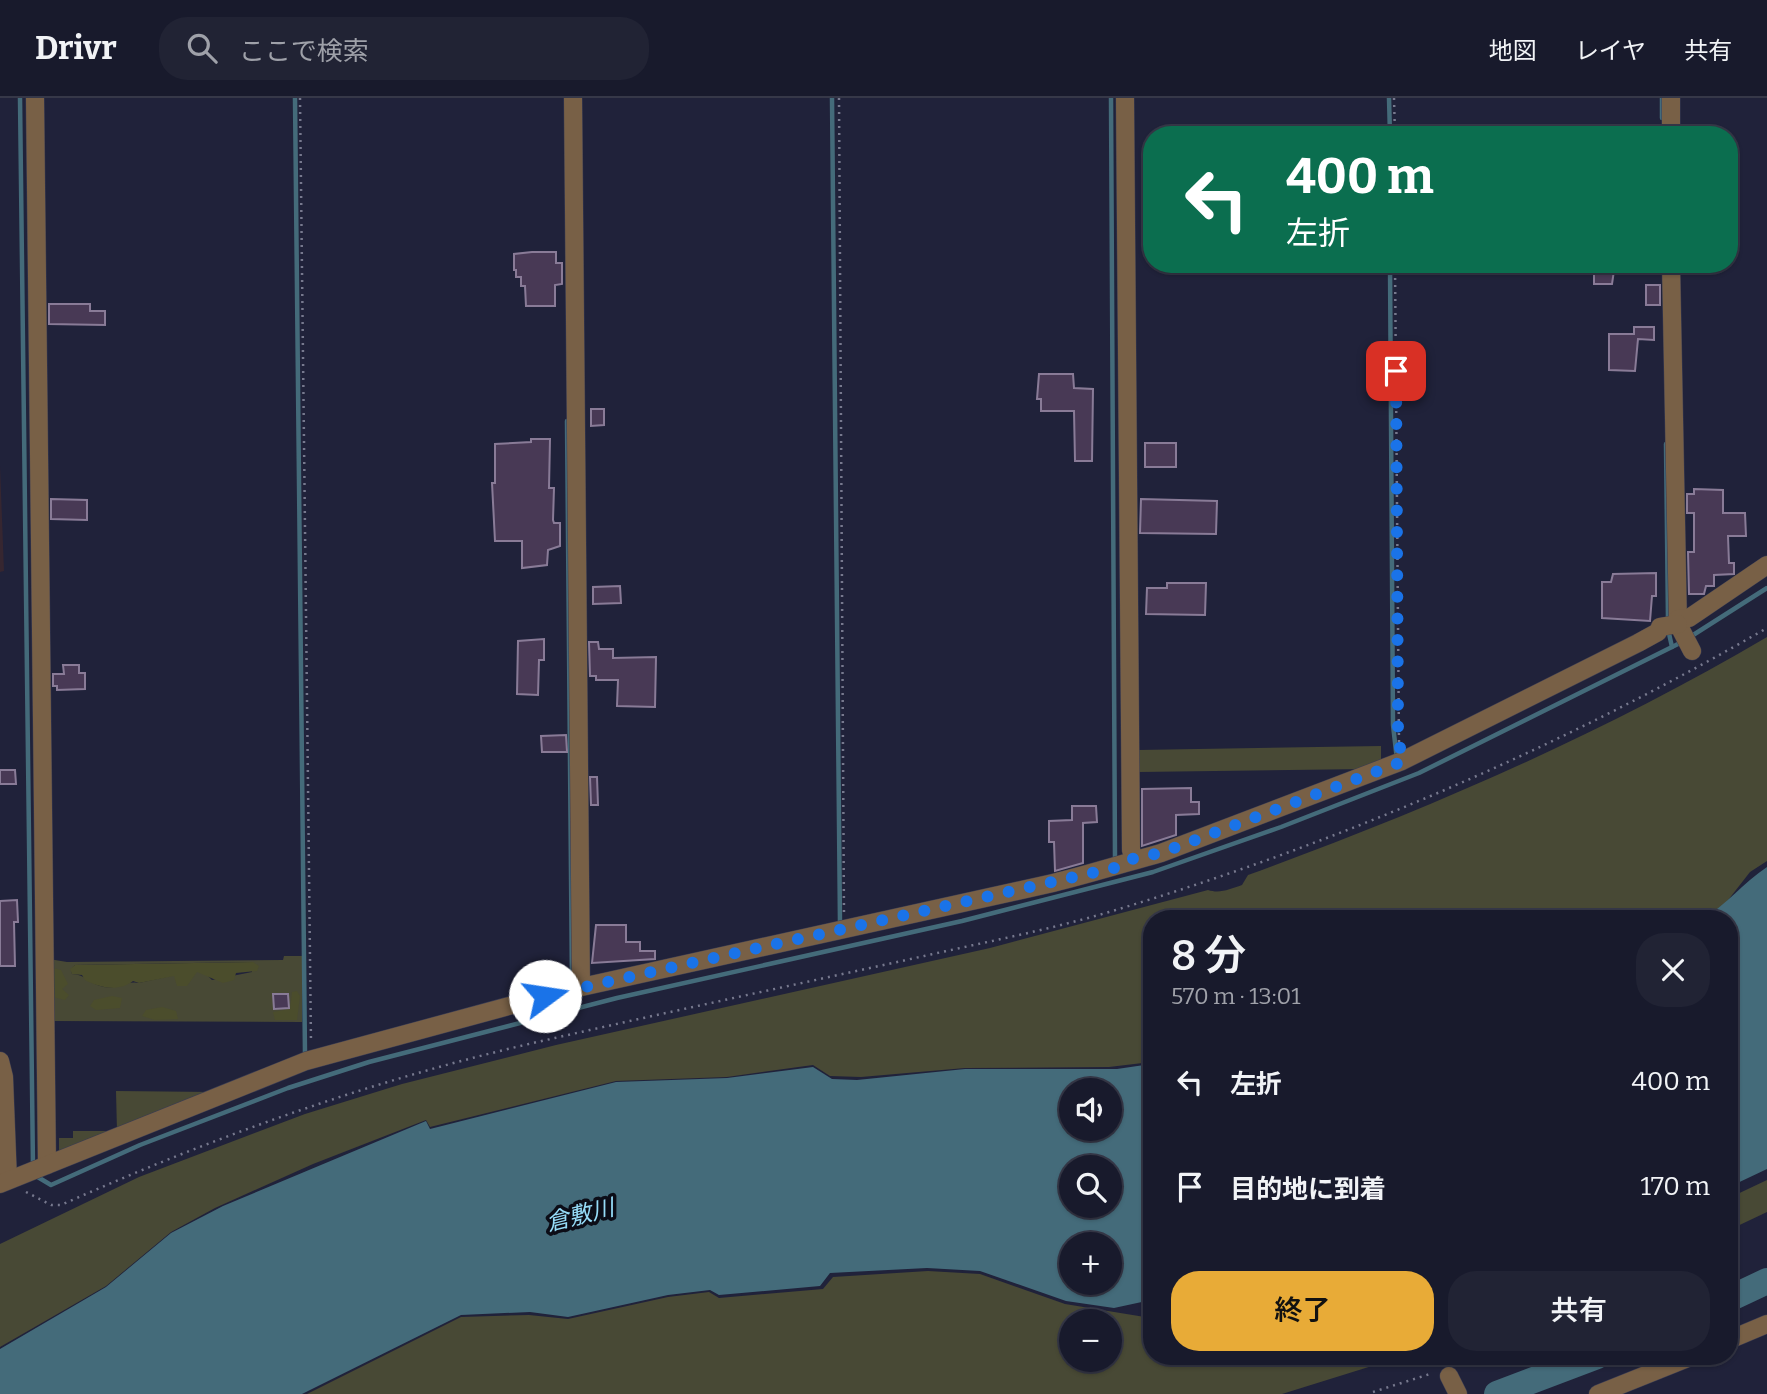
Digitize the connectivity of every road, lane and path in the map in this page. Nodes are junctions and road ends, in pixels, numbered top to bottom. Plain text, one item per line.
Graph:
1 (35, 98) edge
2 (300, 98) edge
3 (573, 98) edge
4 (839, 98) edge
5 (1125, 98) edge
6 (1394, 98) edge
7 (1671, 98) edge
8 (1395, 126) edge
9 (1671, 126) edge
10 (1395, 273) edge
11 (1671, 273) edge
12 (1767, 565) edge
13 (1767, 628) edge
14 (1679, 632) junction
15 (1399, 762) junction
16 (1123, 864) junction
17 (846, 929) junction
18 (575, 988) junction
19 (316, 1058) junction
20 (0, 1060) edge
21 (24, 1174) edge
22 (1767, 1324) edge
23 (1738, 1336) edge
24 (1670, 1365) edge
25 (1455, 1387) edge
26 (1373, 1392) dead end
27 (1598, 1394) edge

1 - 21 street
2 - 19 path
3 - 18 street
4 - 17 path
5 - 16 street
6 - 8 path
7 - 9 street
10 - 15 path
11 - 14 street
12 - 14 street
13 - 21 path
14 - 15 street
15 - 16 street
16 - 17 street
17 - 18 street
18 - 19 street
19 - 21 street
20 - 21 street
22 - 23 street
24 - 27 street
25 - 26 path

